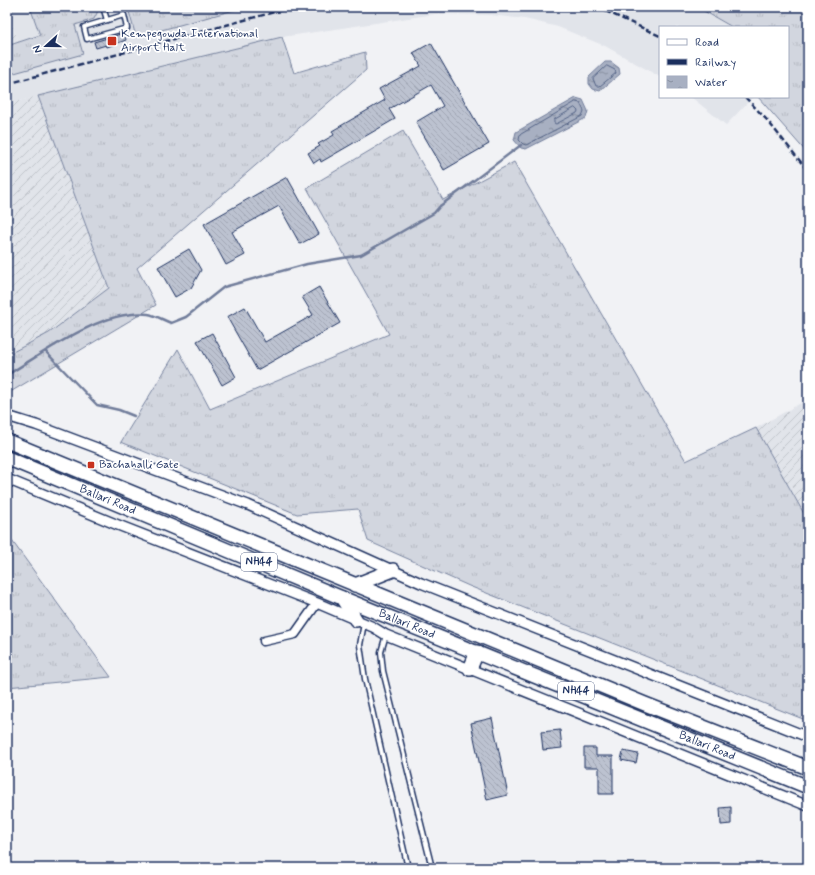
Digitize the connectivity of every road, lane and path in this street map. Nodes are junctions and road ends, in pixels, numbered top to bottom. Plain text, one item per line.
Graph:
1 (103, 7) edge
2 (107, 20) junction
3 (7, 416) edge
4 (7, 441) edge
5 (7, 458) edge
6 (7, 479) edge
7 (393, 570) junction
8 (355, 585) junction
9 (342, 598) junction
10 (317, 603) junction
11 (360, 622) junction
12 (386, 635) junction
13 (264, 641) dead end
14 (477, 652) junction
15 (470, 669) junction
16 (808, 737) edge
17 (808, 768) edge
18 (808, 787) edge
19 (808, 806) edge
20 (408, 868) edge
21 (432, 868) edge

1 - 2 lane
2 - 2 lane
3 - 7 street
4 - 8 highway, Ballari Road / NH44
5 - 9 highway, Ballari Road / NH44
6 - 10 street
7 - 8 highway
7 - 16 street
8 - 17 highway, Ballari Road / NH44
9 - 11 highway
9 - 14 highway, Ballari Road / NH44
10 - 11 street
10 - 13 street
11 - 12 street
11 - 20 lane
12 - 15 street
12 - 21 lane
14 - 15 highway
14 - 18 highway, Ballari Road / NH44
15 - 19 street

